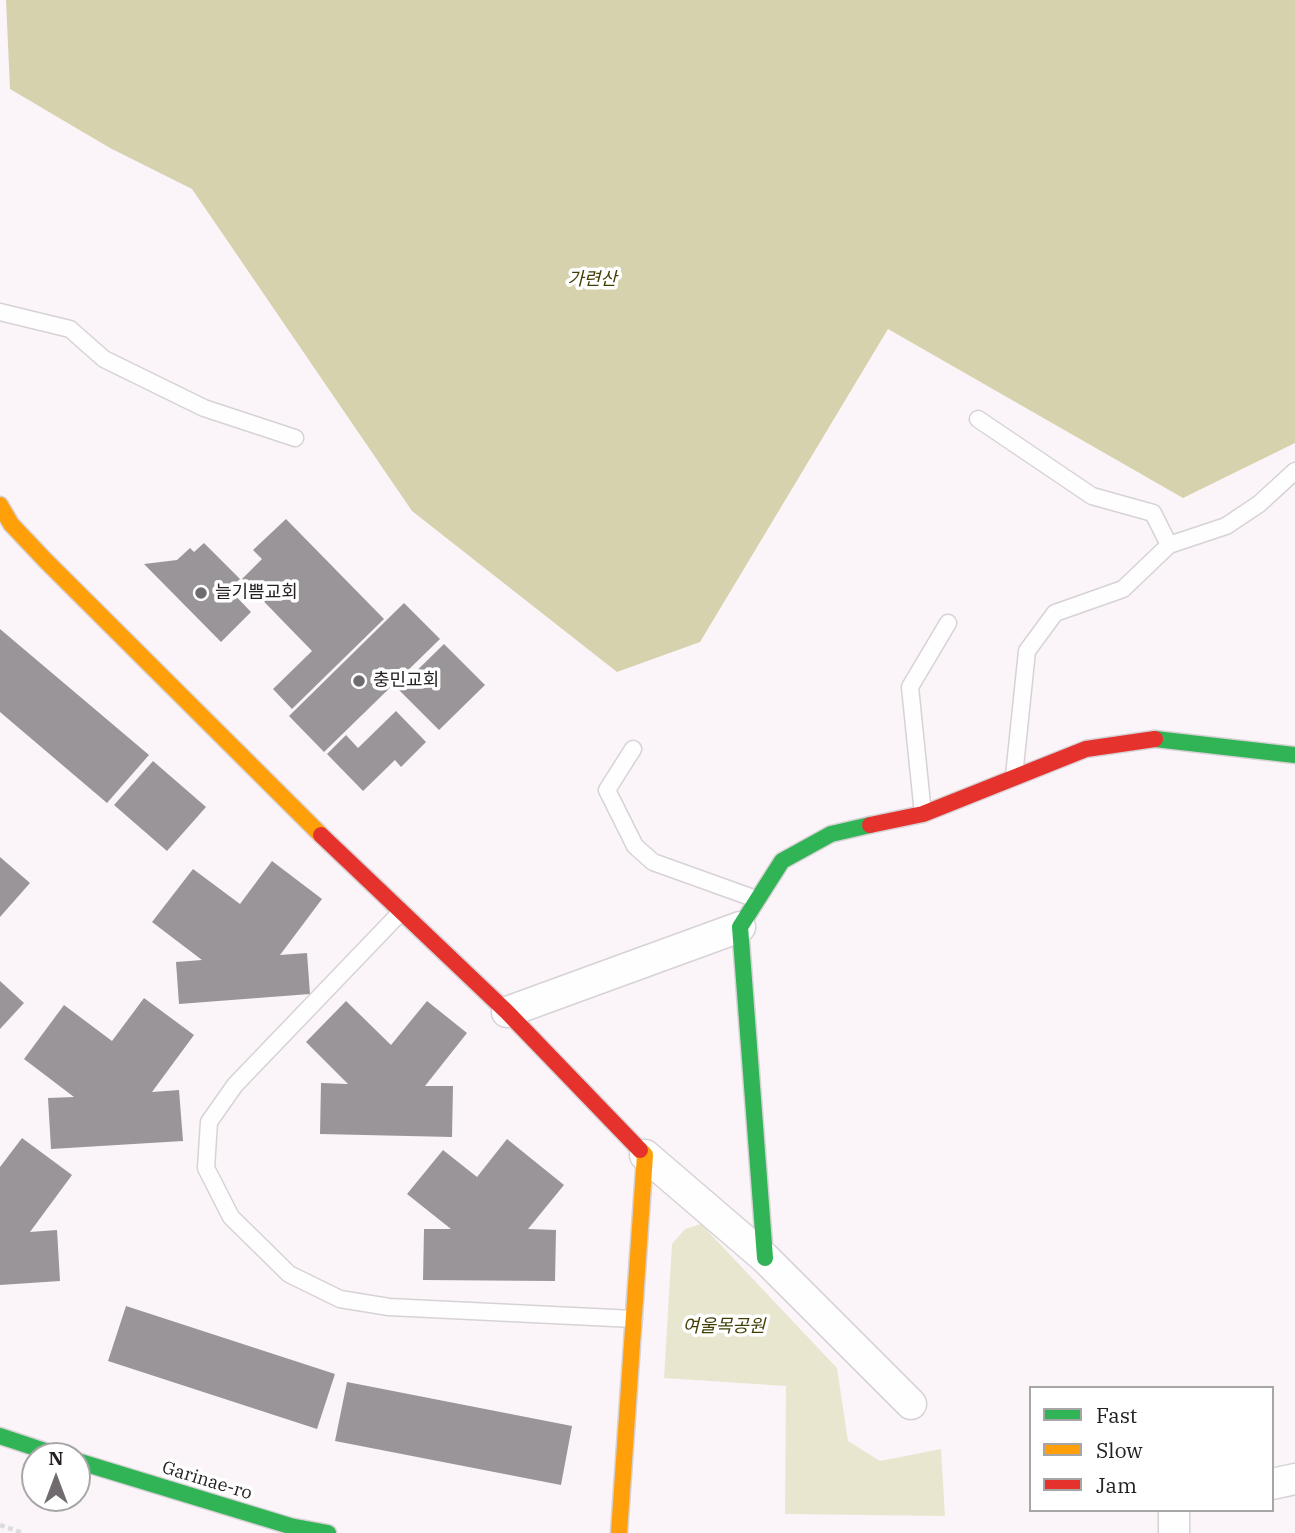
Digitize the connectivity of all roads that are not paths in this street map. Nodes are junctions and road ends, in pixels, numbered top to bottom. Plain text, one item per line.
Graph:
1 (0, 313) edge
2 (978, 419) dead end
3 (296, 438) dead end
4 (1295, 471) edge
5 (0, 506) edge
6 (6, 530) edge
7 (1169, 545) junction
8 (948, 623) dead end
9 (633, 749) dead end
10 (1295, 755) edge
11 (1014, 776) junction
12 (923, 814) junction
13 (756, 899) junction
14 (400, 913) junction
15 (740, 927) junction
16 (507, 1012) junction
17 (645, 1155) junction
18 (765, 1258) junction
19 (634, 1320) junction
20 (911, 1404) dead end
21 (0, 1436) edge
22 (21, 1443) edge
23 (91, 1465) edge
24 (1295, 1479) edge
25 (1274, 1484) edge
26 (1174, 1512) edge
27 (328, 1533) edge
28 (619, 1533) edge
29 (1174, 1533) edge

1 - 3 lane
2 - 7 lane
4 - 7 lane
5 - 6 street
6 - 14 street
7 - 11 lane
8 - 12 lane
9 - 13 lane
10 - 11 street
11 - 12 street
12 - 13 street
13 - 15 street
14 - 16 street
14 - 19 lane
15 - 16 street
15 - 18 street
16 - 17 street
17 - 18 street
17 - 19 street
18 - 20 street
19 - 28 street
21 - 22 street
23 - 27 street, Garinae-ro
24 - 25 street
26 - 29 street

